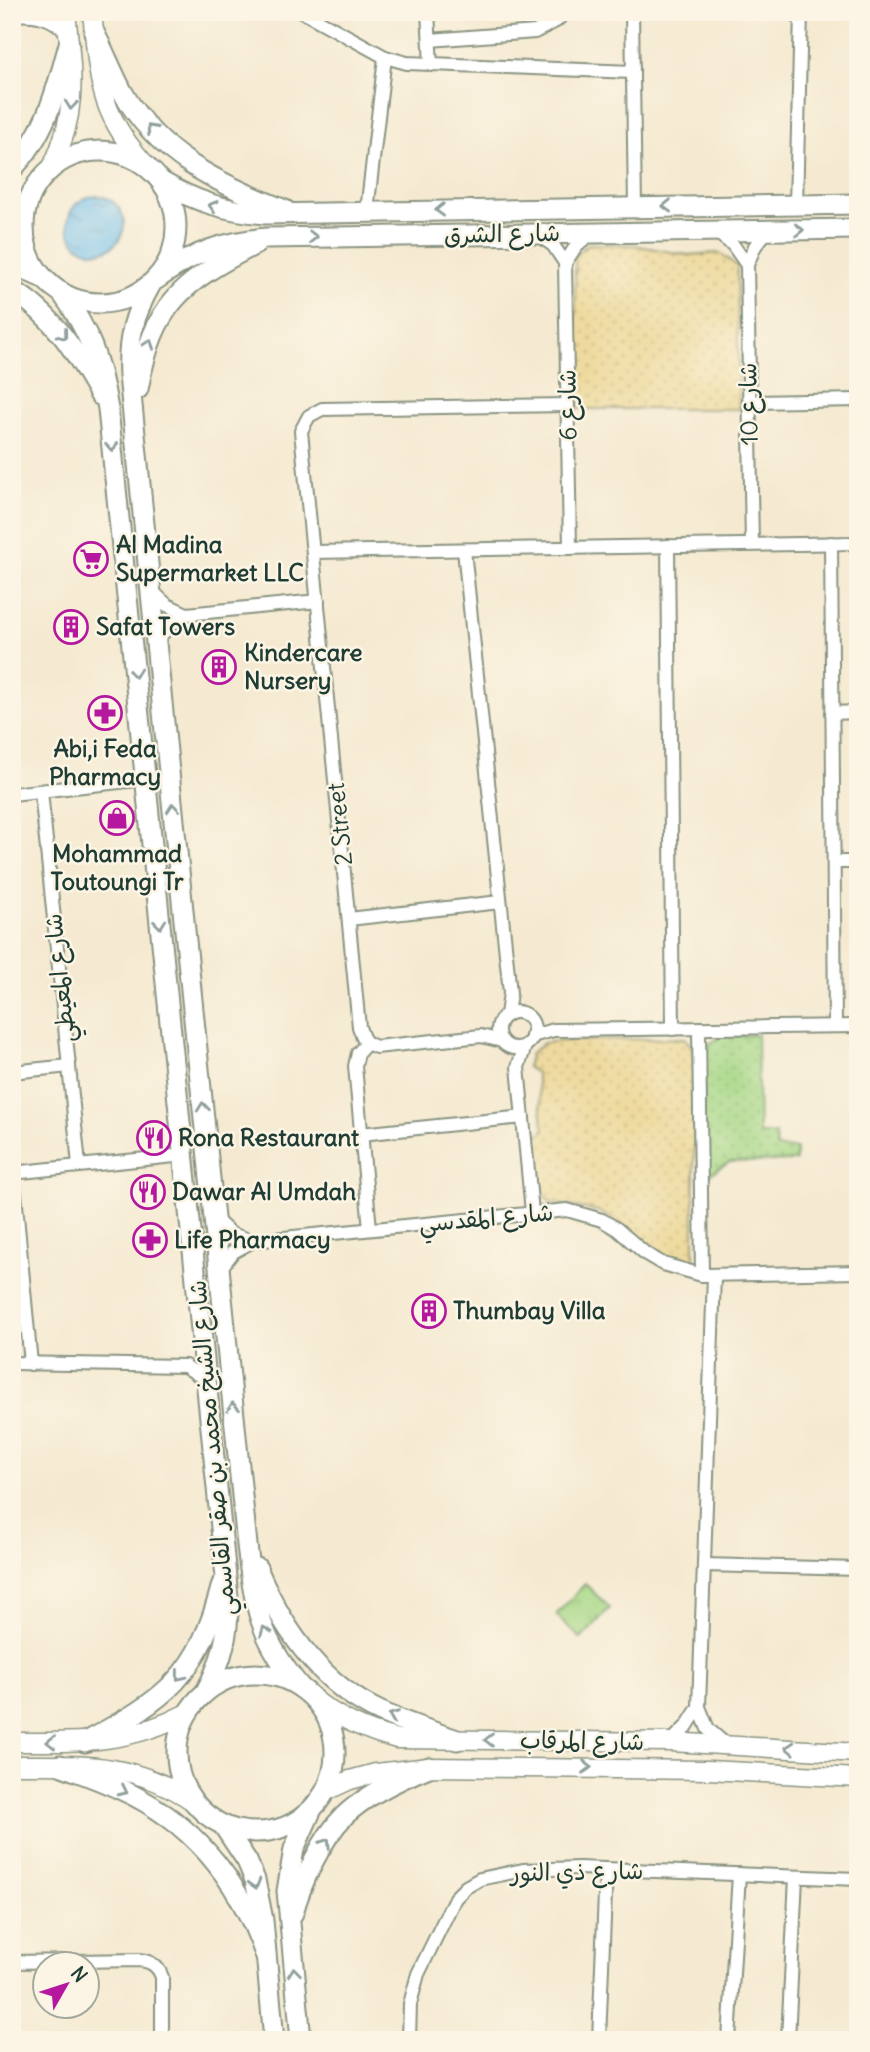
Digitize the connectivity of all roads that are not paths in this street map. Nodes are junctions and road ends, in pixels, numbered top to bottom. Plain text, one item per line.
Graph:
1 (66, 12) edge
2 (303, 12) edge
3 (428, 12) edge
4 (565, 12) edge
5 (632, 12) edge
6 (802, 12) edge
7 (30, 13) edge
8 (12, 15) edge
9 (93, 22) edge
10 (69, 38) junction
11 (430, 40) junction
12 (384, 57) junction
13 (431, 65) junction
14 (633, 72) junction
15 (52, 167) junction
16 (148, 167) junction
17 (12, 169) edge
18 (162, 182) junction
19 (33, 190) junction
20 (12, 203) edge
21 (858, 204) edge
22 (740, 205) junction
23 (796, 205) junction
24 (635, 207) junction
25 (367, 211) junction
26 (292, 212) junction
27 (858, 229) edge
28 (768, 230) junction
29 (711, 231) junction
30 (592, 233) junction
31 (535, 234) junction
32 (267, 238) junction
33 (565, 263) junction
34 (12, 264) edge
35 (747, 265) junction
36 (45, 279) junction
37 (154, 281) junction
38 (12, 290) edge
39 (61, 292) junction
40 (858, 400) edge
41 (749, 402) junction
42 (568, 405) junction
43 (108, 409) junction
44 (134, 410) junction
45 (831, 543) junction
46 (858, 543) edge
47 (752, 544) junction
48 (668, 546) junction
49 (570, 548) junction
50 (464, 550) junction
51 (313, 552) junction
52 (152, 591) junction
53 (318, 601) junction
54 (187, 614) junction
55 (157, 640) junction
56 (858, 712) edge
57 (832, 713) junction
58 (146, 779) junction
59 (41, 791) junction
60 (12, 794) edge
61 (834, 862) junction
62 (858, 862) edge
63 (500, 902) junction
64 (349, 919) junction
65 (165, 974) junction
66 (510, 993) junction
67 (527, 1018) junction
68 (503, 1019) junction
69 (835, 1026) junction
70 (858, 1026) edge
71 (673, 1028) junction
72 (699, 1028) junction
73 (554, 1030) junction
74 (481, 1036) junction
75 (528, 1041) junction
76 (367, 1043) junction
77 (505, 1043) junction
78 (198, 1056) junction
79 (69, 1066) junction
80 (518, 1067) junction
81 (12, 1072) edge
82 (523, 1117) junction
83 (361, 1134) junction
84 (184, 1155) junction
85 (79, 1165) junction
86 (13, 1173) edge
87 (532, 1212) junction
88 (214, 1218) junction
89 (370, 1229) junction
90 (253, 1241) junction
91 (219, 1269) junction
92 (858, 1272) edge
93 (708, 1275) junction
94 (12, 1312) edge
95 (26, 1312) junction
96 (203, 1348) junction
97 (12, 1363) edge
98 (31, 1363) junction
99 (185, 1366) junction
100 (206, 1380) junction
101 (247, 1545) junction
102 (704, 1565) junction
103 (225, 1569) junction
104 (858, 1569) edge
105 (206, 1691) junction
106 (309, 1694) junction
107 (699, 1707) junction
108 (187, 1713) junction
109 (457, 1740) junction
110 (12, 1742) edge
111 (85, 1742) junction
112 (671, 1742) junction
113 (725, 1744) junction
114 (858, 1753) edge
115 (12, 1765) edge
116 (60, 1765) junction
117 (429, 1767) junction
118 (858, 1778) edge
119 (326, 1791) junction
120 (194, 1802) junction
121 (311, 1810) junction
122 (223, 1825) junction
123 (606, 1869) junction
124 (739, 1874) junction
125 (796, 1877) junction
126 (858, 1879) edge
127 (289, 1927) junction
128 (265, 1954) junction
129 (12, 1962) edge
130 (162, 2040) edge
131 (274, 2040) edge
132 (301, 2040) edge
133 (409, 2040) edge
134 (599, 2040) edge
135 (729, 2040) edge
136 (788, 2040) edge

1 - 10 main road
2 - 12 street
3 - 11 street
4 - 11 street
5 - 14 street
6 - 23 street
7 - 8 street
7 - 10 street
9 - 16 main road
26 -> 9 main road
10 -> 15 main road
10 - 17 main road
11 - 13 street
12 - 13 street
12 - 25 street
13 - 14 street
14 - 24 street
15 - 16 main road
15 - 19 main road
16 - 18 main road
26 -> 18 main road, شارع الشرق
18 - 37 main road
19 - 20 main road
19 - 36 main road
21 - 23 main road, شارع الشرق
22 - 23 main road, شارع الشرق
22 -> 24 main road, شارع الشرق
22 - 29 main road
24 -> 25 main road, شارع الشرق
25 - 26 main road, شارع الشرق
28 -> 27 main road, شارع الشرق
28 - 29 main road, شارع الشرق
28 - 35 street
29 - 30 main road, شارع الشرق
29 - 35 street
30 - 31 main road, شارع الشرق
30 - 33 street
32 -> 31 main road, شارع الشرق
31 - 33 street
32 - 37 main road, شارع الشرق
44 -> 32 main road
33 - 42 street, شارع 6
34 - 36 main road
35 - 41 street, شارع 10
36 - 39 main road
37 - 39 main road
37 - 44 main road, شارع الشيخ محمد بن صقر القاسمي
38 -> 43 main road
39 - 43 main road, شارع الشيخ محمد بن صقر القاسمي
40 - 41 street
41 - 47 street, شارع 10
42 - 49 street, شارع 6
42 - 51 street, 2 Street
43 -> 58 main road, شارع الشيخ محمد بن صقر القاسمي
44 - 52 main road, شارع الشيخ محمد بن صقر القاسمي
45 - 46 street
45 - 47 street
45 - 57 street
47 - 48 street
48 - 49 street
48 - 71 street
49 - 50 street
50 - 51 street
50 - 63 street
51 - 53 street, 2 Street
52 - 54 street
52 - 55 main road, شارع الشيخ محمد بن صقر القاسمي
53 - 54 street
53 - 64 street, 2 Street
54 - 55 street
78 -> 55 main road, شارع الشيخ محمد بن صقر القاسمي
56 - 57 street
57 - 61 street
58 - 59 street
58 -> 65 main road, شارع الشيخ محمد بن صقر القاسمي
59 - 60 street
59 - 79 street, شارع المعيطي
61 - 62 street
61 - 69 street
63 - 64 street
63 - 66 street
64 - 76 street, 2 Street
65 - 78 main road
65 - 84 main road, شارع الشيخ محمد بن صقر القاسمي
66 - 67 street
66 - 68 street
67 - 68 street
67 - 73 street
67 - 75 street
68 - 74 street
68 - 77 street
69 - 70 street
69 - 72 street
71 - 72 street
71 - 73 street
72 - 93 street
73 - 75 street
74 - 76 street
74 - 77 street
75 - 77 street
75 - 80 street
76 - 83 street
77 - 80 street
88 -> 78 main road, شارع الشيخ محمد بن صقر القاسمي
79 - 81 street
79 - 85 street, شارع المعيطي
80 - 82 street
82 - 83 street
82 - 87 street
83 - 89 street
84 - 85 street
84 - 96 main road, شارع الشيخ محمد بن صقر القاسمي
85 - 86 street
86 - 95 street
87 - 89 street, شارع المقدسي
87 - 93 street, شارع المقدسي
88 - 90 street
88 - 91 main road, شارع الشيخ محمد بن صقر القاسمي
89 - 90 street, شارع المقدسي
90 - 91 street
101 -> 91 main road, شارع الشيخ محمد بن صقر القاسمي
92 - 93 street, شارع المقدسي
93 - 102 street
94 - 95 street
95 - 98 street
96 - 99 street
96 - 100 main road, شارع الشيخ محمد بن صقر القاسمي
97 - 98 street
98 - 99 street
99 - 100 street
100 - 103 main road, شارع الشيخ محمد بن صقر القاسمي
106 -> 101 main road, شارع الشيخ محمد بن صقر القاسمي
109 -> 101 main road
102 - 104 street
102 - 107 street
103 - 105 main road, شارع الشيخ محمد بن صقر القاسمي
103 -> 111 main road
105 - 106 main road
105 - 108 main road
106 - 109 main road, شارع المرقاب
106 - 119 main road
107 - 112 street
107 - 113 street
108 - 111 main road
108 - 120 main road
112 -> 109 main road, شارع المرقاب
111 -> 110 main road
112 - 113 main road, شارع المرقاب
114 -> 113 main road, شارع المرقاب
115 - 116 main road
116 - 120 main road
116 -> 128 main road
117 -> 118 main road, شارع المرقاب
117 - 119 main road, شارع المرقاب
127 -> 117 main road
119 - 121 main road
120 - 122 main road
121 - 122 main road
121 - 127 main road
122 -> 128 main road
123 - 124 street, شارع ذي النور
123 - 133 street, شارع ذي النور
123 - 134 street
124 - 125 street, شارع ذي النور
124 - 135 street
125 - 126 street, شارع ذي النور
125 - 136 street
132 -> 127 main road
128 - 131 main road
129 - 130 street

